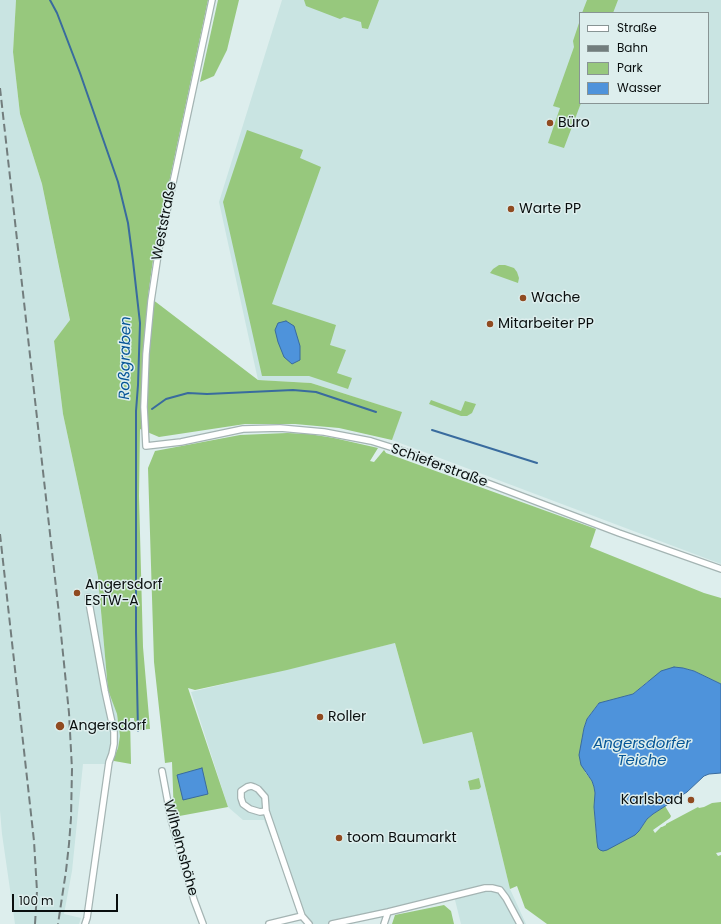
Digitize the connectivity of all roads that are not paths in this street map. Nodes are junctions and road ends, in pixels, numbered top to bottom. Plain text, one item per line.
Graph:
1 (212, 0) edge
2 (146, 446) joint
3 (721, 569) edge
4 (88, 597) dead end
5 (162, 772) dead end
6 (266, 811) junction
7 (388, 912) junction
8 (302, 916) junction
9 (85, 924) edge
10 (203, 924) edge
11 (270, 924) edge
12 (309, 924) edge
13 (332, 924) edge
14 (384, 924) edge
15 (520, 924) edge

1 - 2 street, Weststraße
2 - 3 street, Schieferstraße
4 - 9 street
5 - 10 street, Wilhelmshöhe
6 - 6 street
6 - 8 street
7 - 13 street
7 - 14 street
7 - 15 street
8 - 11 street
8 - 12 street

